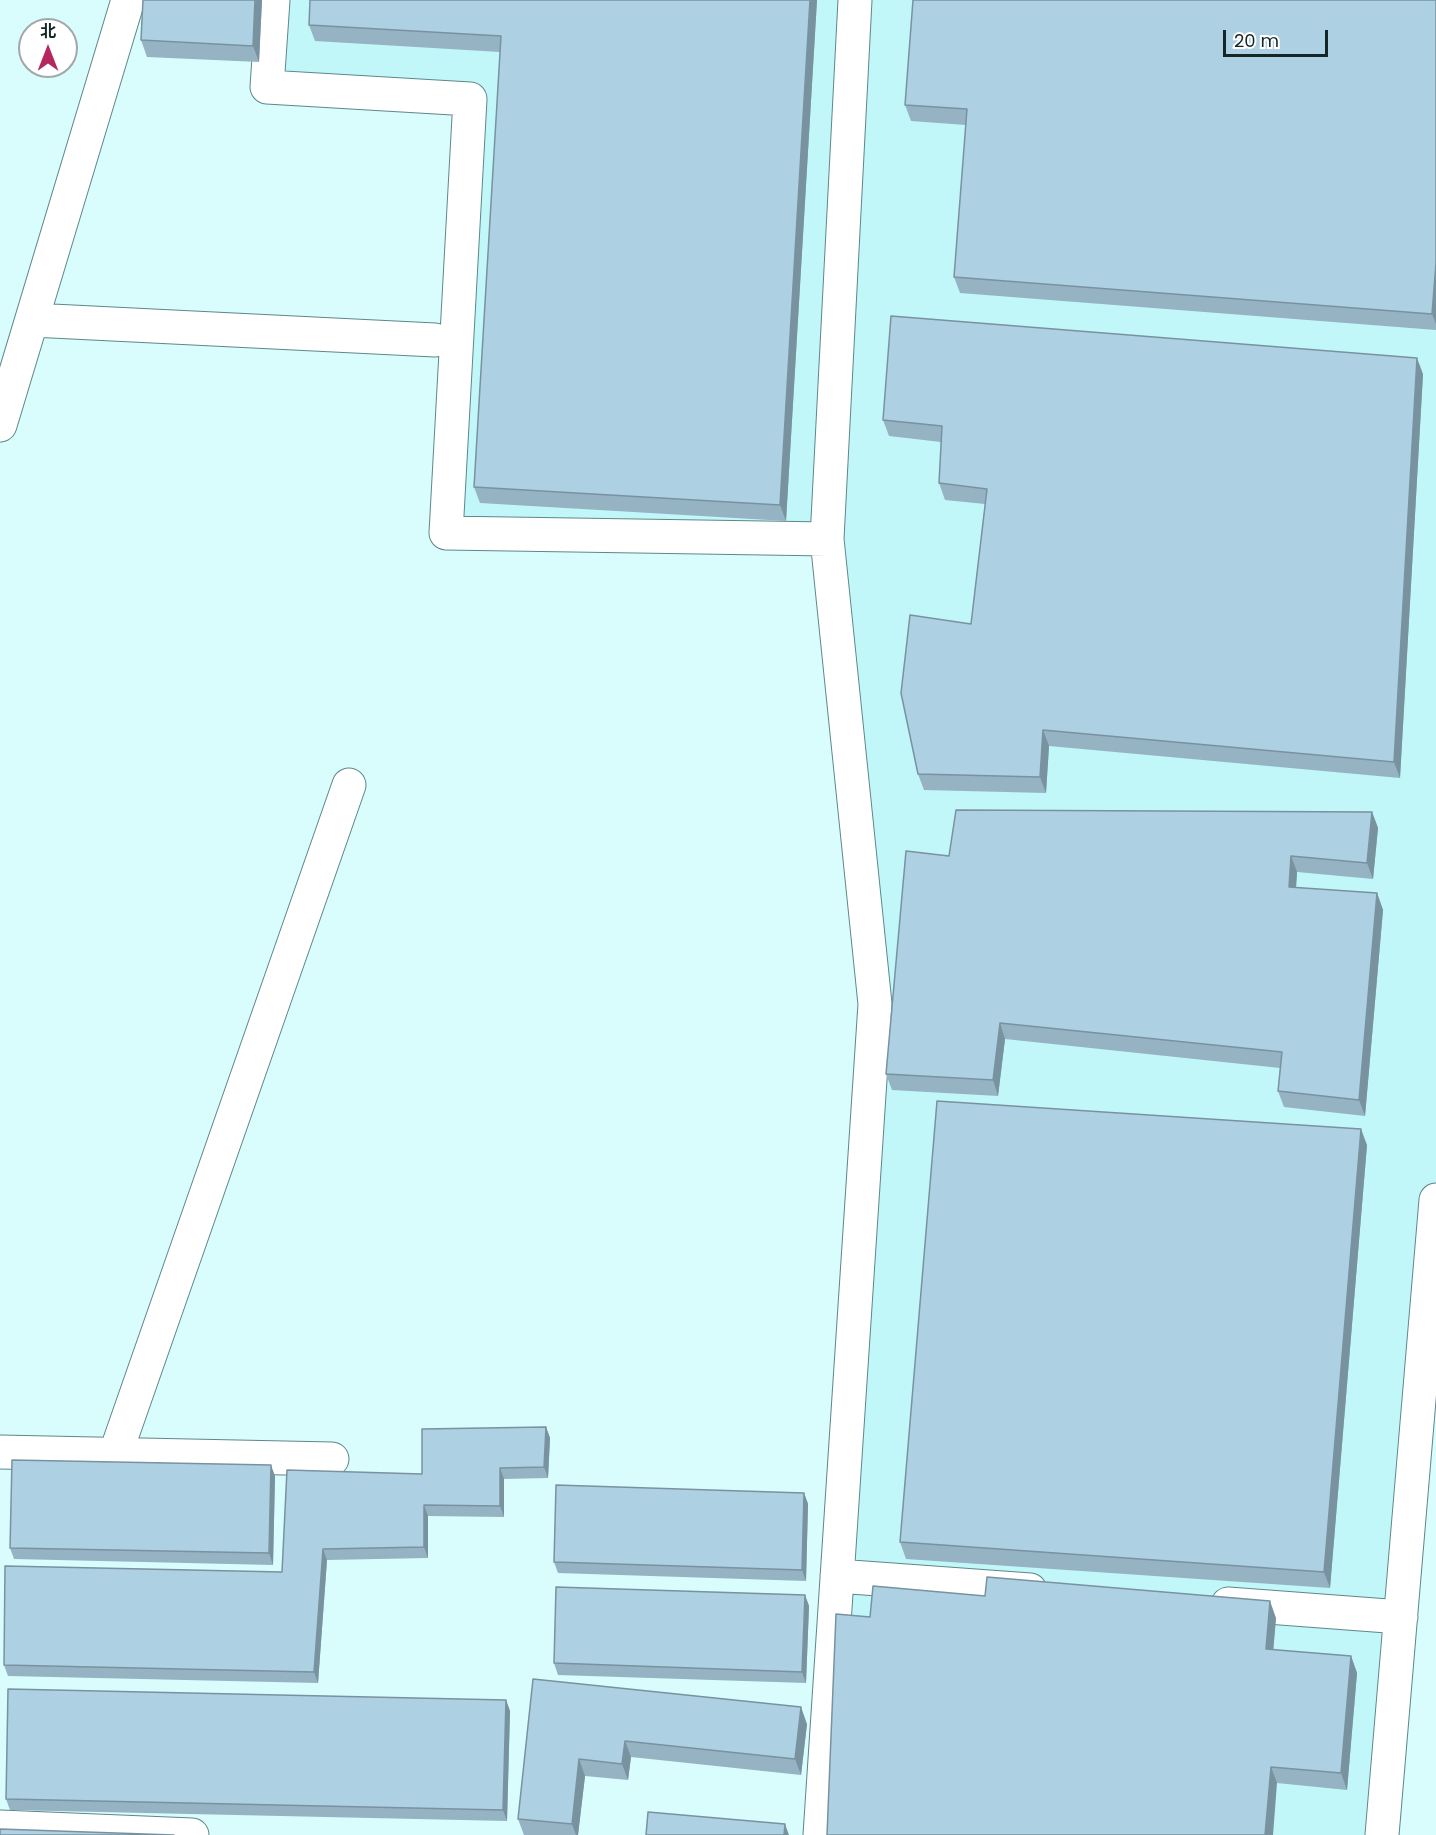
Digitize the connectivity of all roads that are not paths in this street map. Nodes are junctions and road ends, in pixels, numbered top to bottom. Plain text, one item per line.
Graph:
1 (128, 0) edge
2 (273, 0) edge
3 (855, 0) edge
4 (32, 320) junction
5 (435, 340) dead end
6 (0, 425) edge
7 (826, 539) junction
8 (349, 785) dead end
9 (1436, 1200) edge
10 (0, 1452) edge
11 (115, 1455) junction
12 (332, 1459) dead end
13 (837, 1576) junction
14 (1060, 1592) edge
15 (1201, 1602) edge
16 (1401, 1617) junction
17 (0, 1827) edge
18 (192, 1835) edge
19 (820, 1835) edge
20 (1382, 1835) edge

1 - 4 street
2 - 7 street
3 - 7 street
4 - 5 street
4 - 6 street
7 - 13 street
8 - 11 street
9 - 16 street
10 - 11 street
11 - 12 street
13 - 14 street
13 - 19 street
15 - 16 street
16 - 20 street
17 - 18 street

